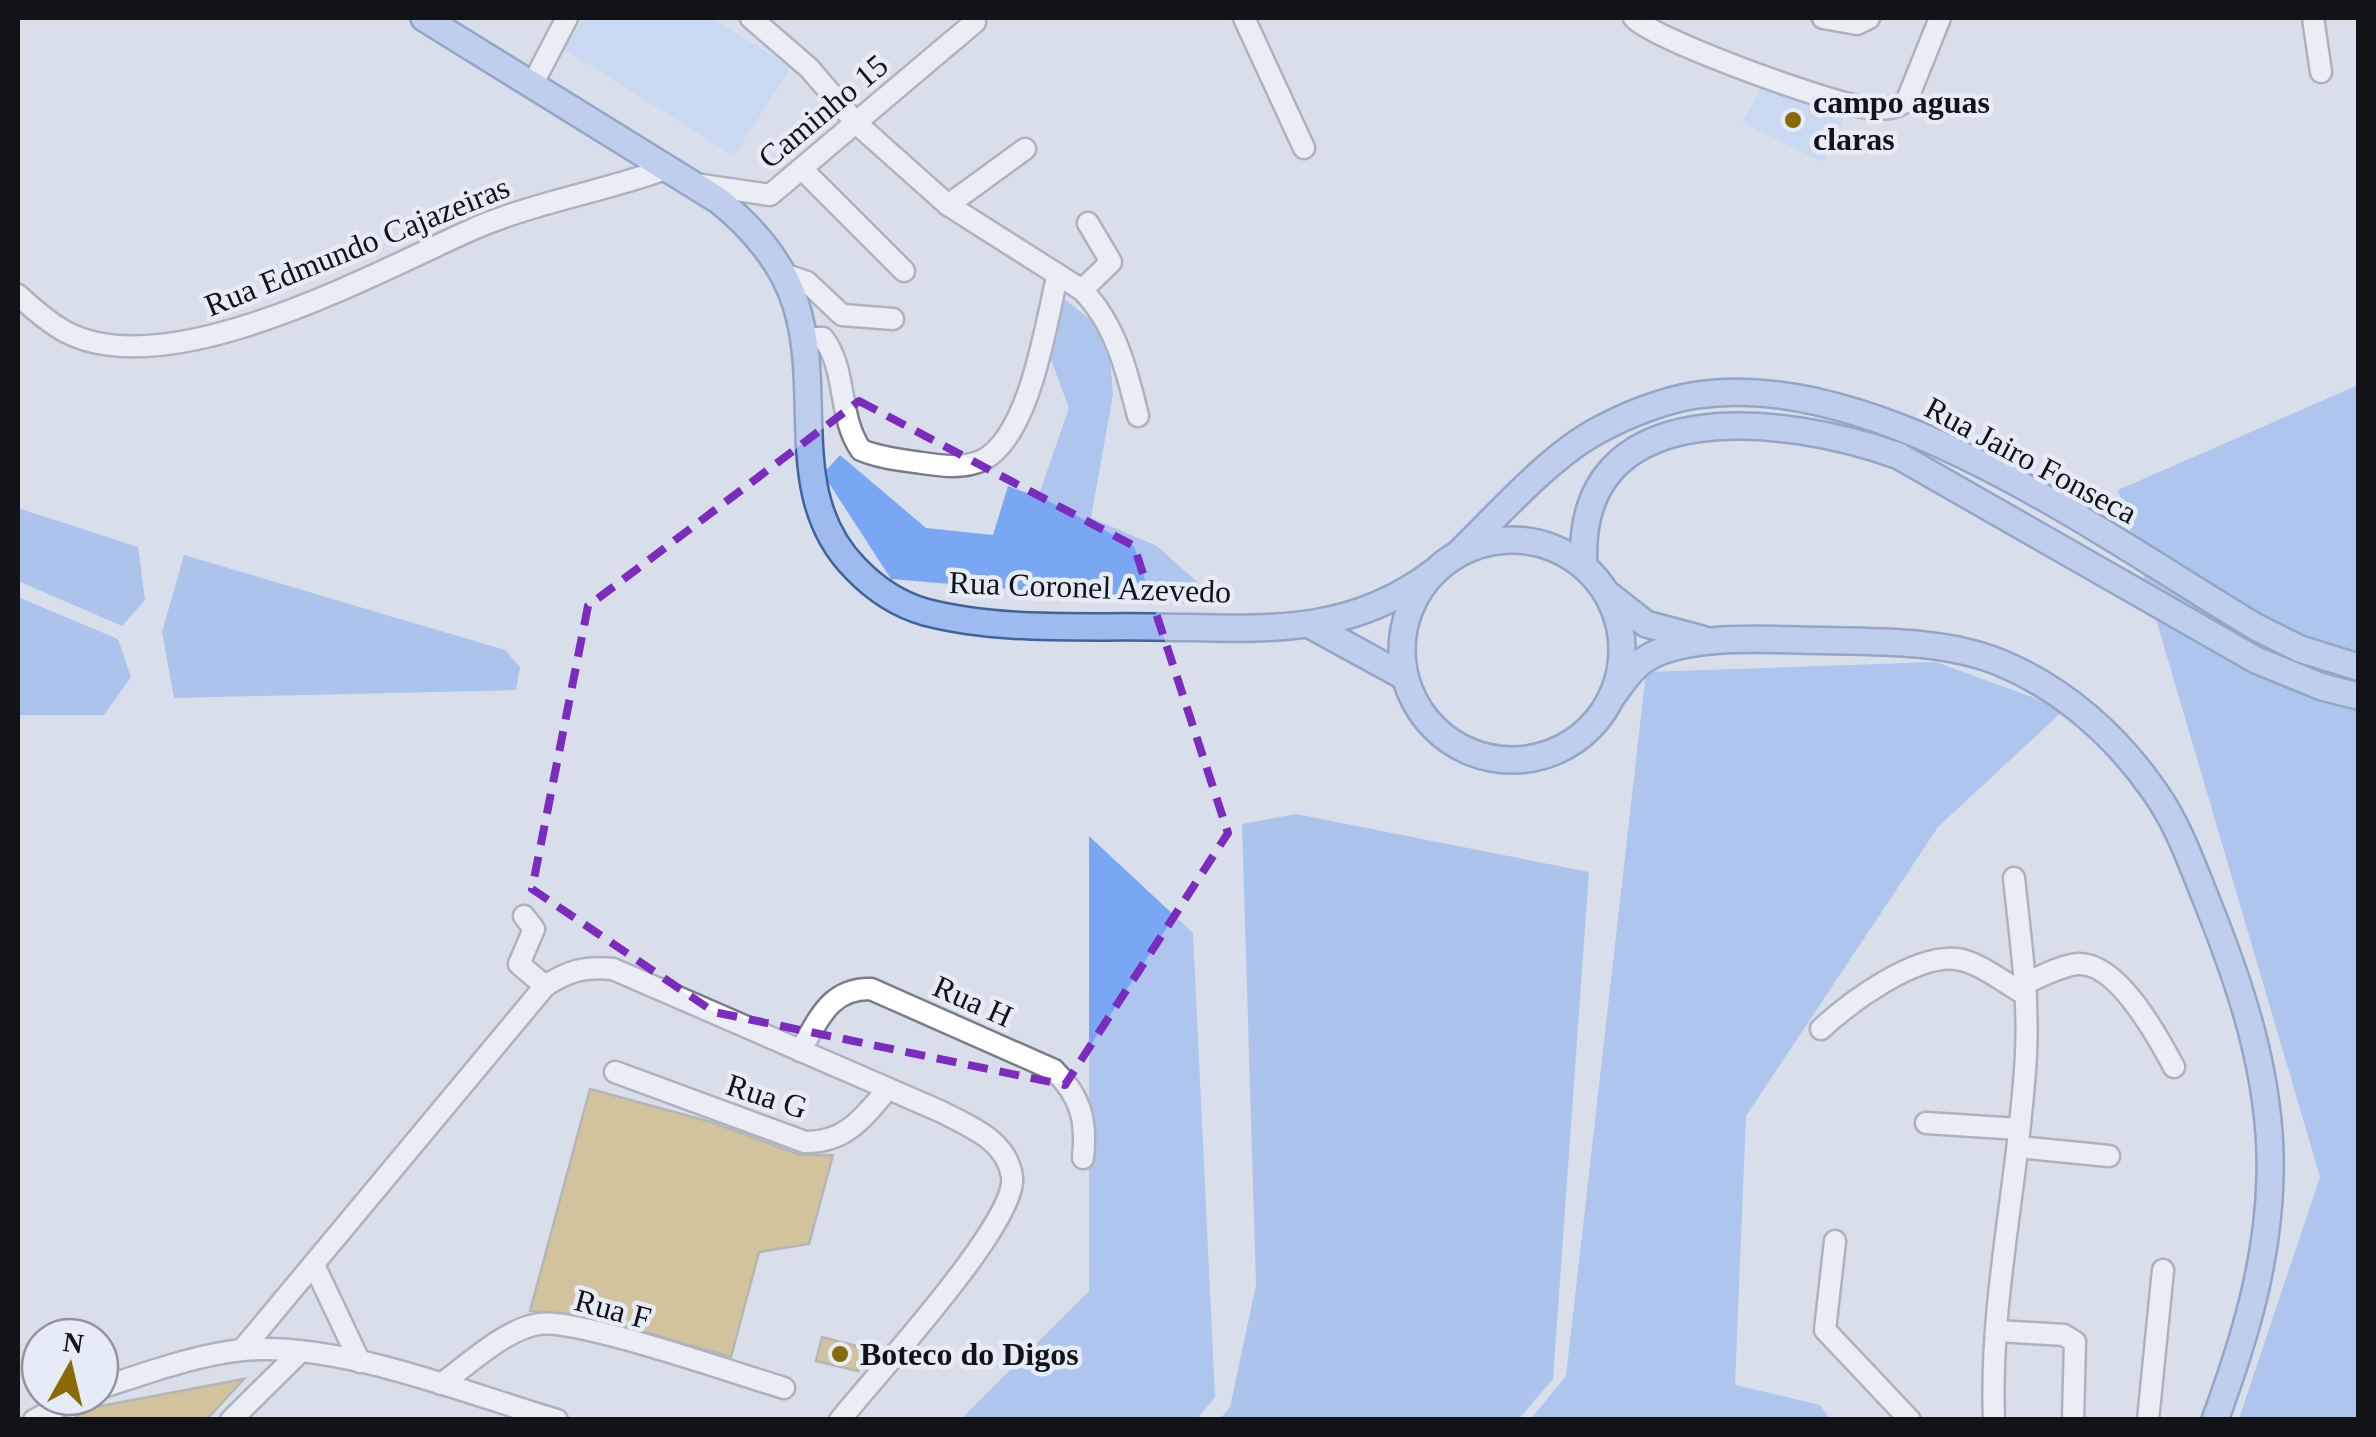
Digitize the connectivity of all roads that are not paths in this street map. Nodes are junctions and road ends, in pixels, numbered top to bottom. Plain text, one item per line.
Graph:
1 (424, 18) edge
2 (566, 18) edge
3 (751, 18) edge
4 (1244, 18) edge
5 (1634, 18) edge
6 (1824, 18) edge
7 (1869, 18) edge
8 (1940, 18) edge
9 (2313, 18) edge
10 (975, 22) dead end
11 (2321, 72) dead end
12 (532, 82) junction
13 (856, 123) junction
14 (1304, 148) dead end
15 (1025, 149) dead end
16 (668, 168) junction
17 (804, 171) junction
18 (692, 183) junction
19 (948, 205) junction
20 (1088, 223) dead end
21 (904, 271) dead end
22 (781, 272) junction
23 (1057, 276) junction
24 (1082, 290) junction
25 (18, 294) edge
26 (894, 318) dead end
27 (804, 338) junction
28 (1138, 416) dead end
29 (1460, 552) junction
30 (1584, 566) junction
31 (1434, 572) junction
32 (1608, 595) junction
33 (1312, 626) junction
34 (1712, 642) junction
35 (2358, 667) edge
36 (1405, 676) junction
37 (1614, 694) junction
38 (2358, 696) edge
39 (2014, 878) dead end
40 (524, 916) dead end
41 (545, 986) junction
42 (2026, 989) junction
43 (1821, 1029) dead end
44 (800, 1051) junction
45 (2174, 1067) dead end
46 (614, 1072) dead end
47 (887, 1090) junction
48 (1926, 1122) dead end
49 (2018, 1138) junction
50 (2109, 1156) dead end
51 (1083, 1158) dead end
52 (1835, 1241) dead end
53 (314, 1266) junction
54 (2163, 1270) dead end
55 (1998, 1331) junction
56 (242, 1350) junction
57 (298, 1354) junction
58 (360, 1362) junction
59 (120, 1383) edge
60 (441, 1384) junction
61 (784, 1388) dead end
62 (231, 1420) edge
63 (557, 1420) edge
64 (840, 1420) edge
65 (1910, 1420) edge
66 (1994, 1420) edge
67 (2073, 1420) edge
68 (2148, 1420) edge
69 (2215, 1420) edge

1 - 12 main road, Rua Coronel Azevedo
2 - 12 street
3 - 13 street
4 - 14 street
5 - 8 street
6 - 7 street
9 - 11 street
10 - 13 street, Caminho 15
12 - 16 main road, Rua Coronel Azevedo
13 - 17 street, Caminho 15
13 - 19 street
15 - 19 street
16 - 18 main road, Rua Coronel Azevedo
16 - 25 street, Rua Edmundo Cajazeiras
17 - 18 street, Caminho 15
17 - 21 street
18 - 22 main road, Rua Coronel Azevedo
19 - 23 street
20 - 24 street
22 - 26 street
22 - 27 main road, Rua Coronel Azevedo
23 - 24 street
23 - 27 street
24 - 28 street
27 - 33 main road, Rua Coronel Azevedo
29 - 30 main road
29 - 31 main road
29 - 35 main road, Rua Jairo Fonseca
30 - 32 main road
30 - 38 main road, Rua Jairo Fonseca
31 - 33 main road
31 - 36 main road
32 - 34 main road
32 - 37 main road
33 - 36 main road
34 - 37 main road
34 - 69 main road
36 - 37 main road
39 - 42 street
40 - 41 street
41 - 44 street
41 - 53 street
42 - 43 street
42 - 45 street
42 - 49 street
44 - 47 street
44 - 51 street, Rua H
46 - 47 street, Rua G
47 - 64 street
48 - 49 street
49 - 50 street
49 - 55 street
52 - 65 street
53 - 56 street
53 - 58 street
54 - 68 street
55 - 66 street
55 - 67 street
56 - 57 street
56 - 59 street
57 - 58 street
57 - 62 street
58 - 60 street
60 - 61 street, Rua F
60 - 63 street

